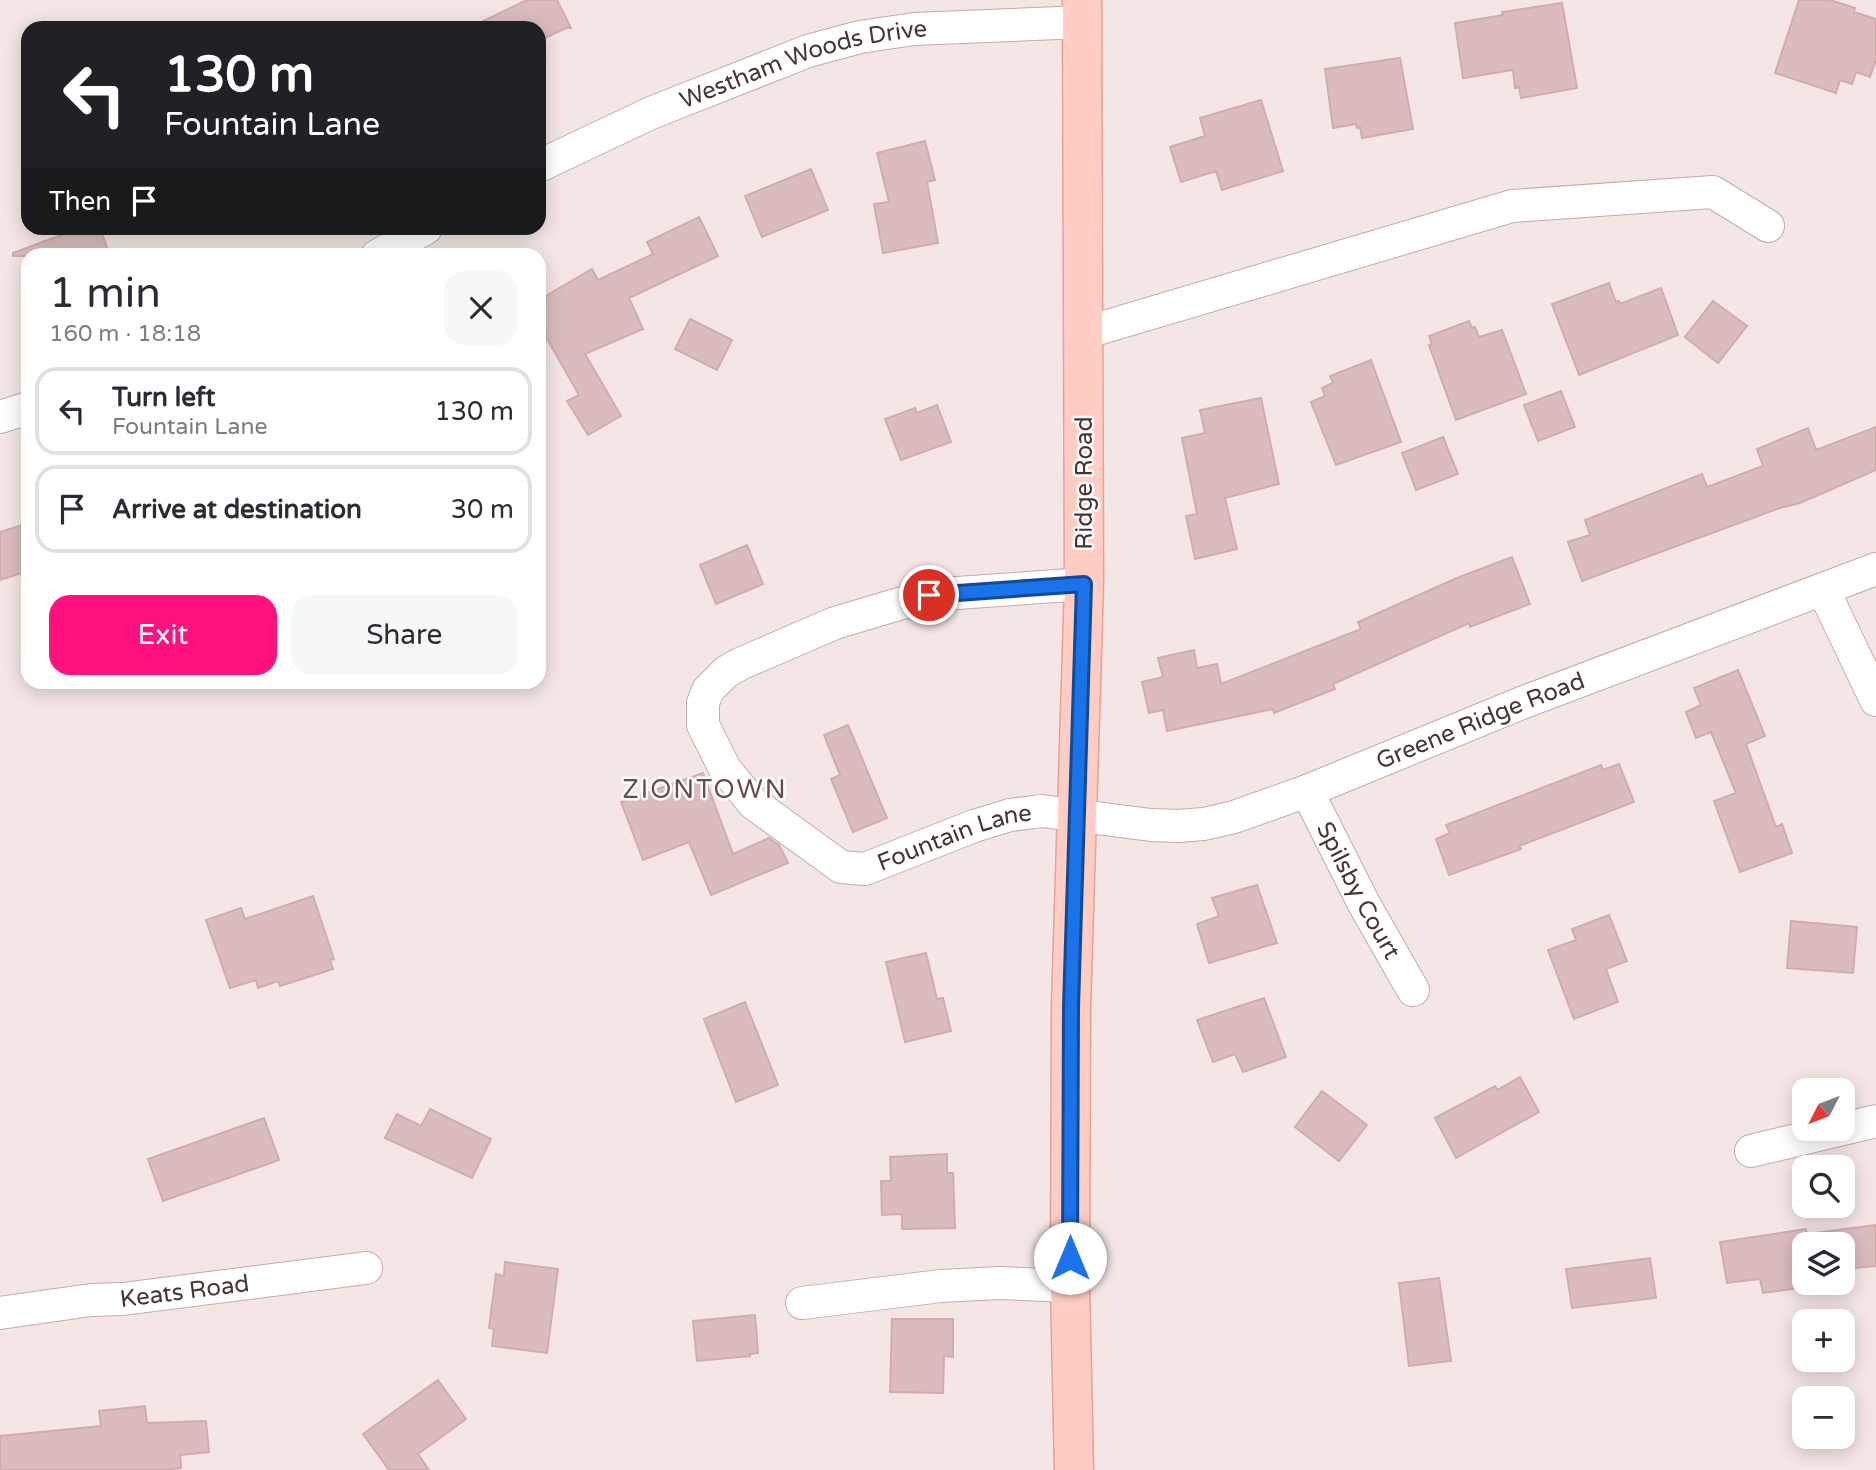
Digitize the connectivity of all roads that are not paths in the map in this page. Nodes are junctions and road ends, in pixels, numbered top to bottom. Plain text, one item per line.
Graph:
1 (1083, 11) edge
2 (546, 163) edge
3 (1768, 226) dead end
4 (414, 235) edge
5 (391, 248) edge
6 (1084, 333) junction
7 (21, 410) edge
8 (0, 417) edge
9 (1876, 569) edge
10 (1084, 584) junction
11 (1824, 589) junction
12 (1876, 700) edge
13 (1307, 791) junction
14 (1077, 815) junction
15 (1413, 990) dead end
16 (1876, 1121) edge
17 (1751, 1150) dead end
18 (366, 1268) dead end
19 (1070, 1286) junction
20 (802, 1303) dead end
21 (0, 1313) edge
22 (1073, 1470) edge

1 - 2 street, Westham Woods Drive
1 - 6 street, Ridge Road
3 - 6 street
4 - 5 street
6 - 10 street, Ridge Road
7 - 8 street
9 - 11 street, Greene Ridge Road
10 - 14 street, Ridge Road
10 - 14 street, Fountain Lane
11 - 12 street
11 - 13 street, Greene Ridge Road
13 - 14 street, Greene Ridge Road
13 - 15 street, Spilsby Court
14 - 19 street, Ridge Road
16 - 17 street
18 - 21 street, Keats Road
19 - 20 street
19 - 22 street, Ridge Road

